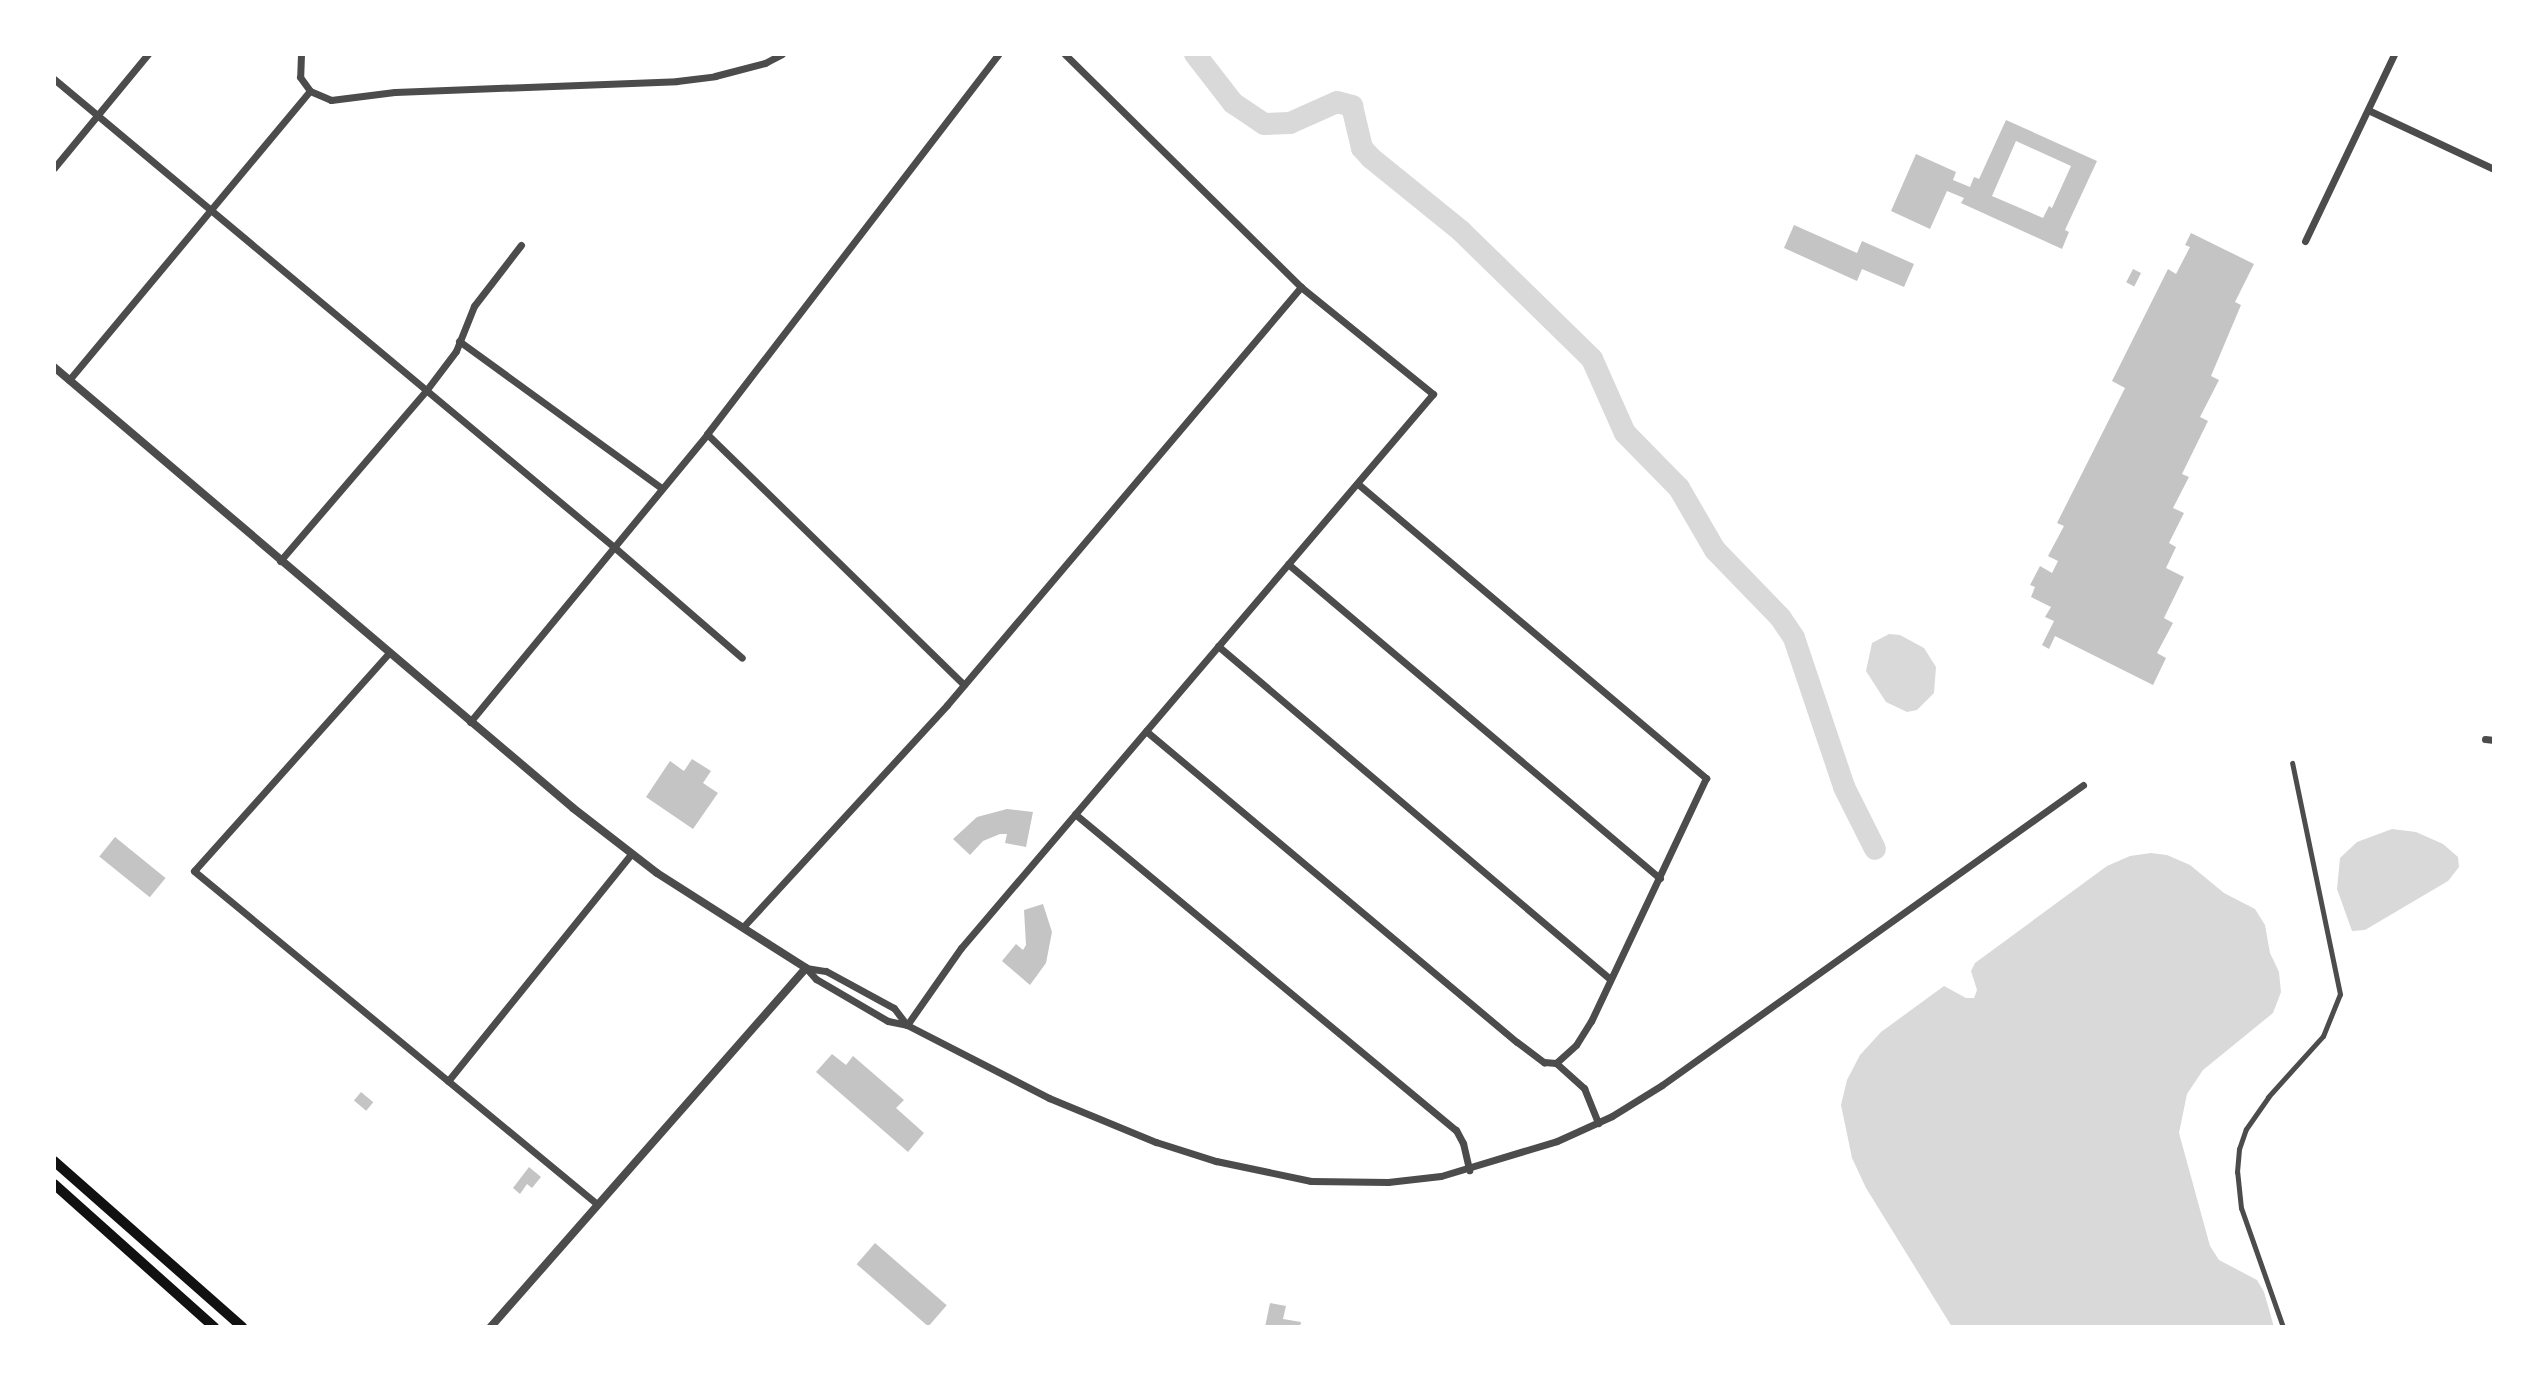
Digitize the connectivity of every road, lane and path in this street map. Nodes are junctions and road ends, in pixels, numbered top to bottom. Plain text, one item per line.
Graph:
1 (148, 54) edge
2 (301, 54) edge
3 (782, 54) edge
4 (999, 54) edge
5 (1065, 54) edge
6 (2394, 54) edge
7 (54, 79) edge
8 (310, 91) junction
9 (2368, 110) junction
10 (99, 116) junction
11 (54, 168) edge
12 (2494, 169) edge
13 (209, 210) junction
14 (2305, 241) dead end
15 (521, 245) dead end
16 (1301, 287) junction
17 (459, 341) junction
18 (54, 367) edge
19 (69, 380) junction
20 (425, 392) junction
21 (707, 434) junction
22 (1358, 484) junction
23 (661, 488) junction
24 (614, 547) junction
25 (280, 561) junction
26 (1288, 564) junction
27 (1218, 646) junction
28 (388, 654) junction
29 (742, 658) dead end
30 (964, 685) junction
31 (470, 722) junction
32 (1146, 731) junction
33 (2485, 739) dead end
34 (2494, 740) edge
35 (2292, 763) dead end
36 (2083, 785) dead end
37 (1075, 814) junction
38 (631, 854) junction
39 (1660, 878) junction
40 (743, 927) junction
41 (806, 968) junction
42 (1610, 979) junction
43 (907, 1025) junction
44 (1556, 1063) junction
45 (448, 1081) junction
46 (1598, 1123) junction
47 (54, 1161) edge
48 (1469, 1170) junction
49 (54, 1184) edge
50 (597, 1204) junction
51 (236, 1326) edge
52 (214, 1327) edge
53 (491, 1327) edge
54 (2283, 1327) edge

1 - 10 street
2 - 8 street
3 - 8 street
4 - 21 street
5 - 16 street
6 - 9 street
7 - 10 street
8 - 13 street
9 - 12 street
9 - 14 street
10 - 11 street
10 - 13 street
13 - 19 street
13 - 20 street
15 - 17 street
16 - 22 street
16 - 30 street
17 - 20 street
17 - 23 street
18 - 19 street
19 - 25 street
20 - 24 street
20 - 25 street
21 - 23 street
21 - 30 street
22 - 26 street
22 - 39 street
23 - 24 street
24 - 29 street
24 - 31 street
25 - 28 street
26 - 27 street
26 - 39 street
27 - 32 street
27 - 42 street
28 - 31 street
28 - 45 street
30 - 40 street
31 - 38 street
32 - 37 street
32 - 44 street
33 - 34 street
35 - 54 street
36 - 46 street
37 - 43 street
37 - 48 street
38 - 40 street
38 - 45 street
39 - 42 street
40 - 41 street
41 - 43 street
41 - 43 street
41 - 50 street
42 - 44 street
43 - 48 street
44 - 46 street
45 - 50 street
46 - 48 street
47 - 51 main road
49 - 52 main road
50 - 53 street

